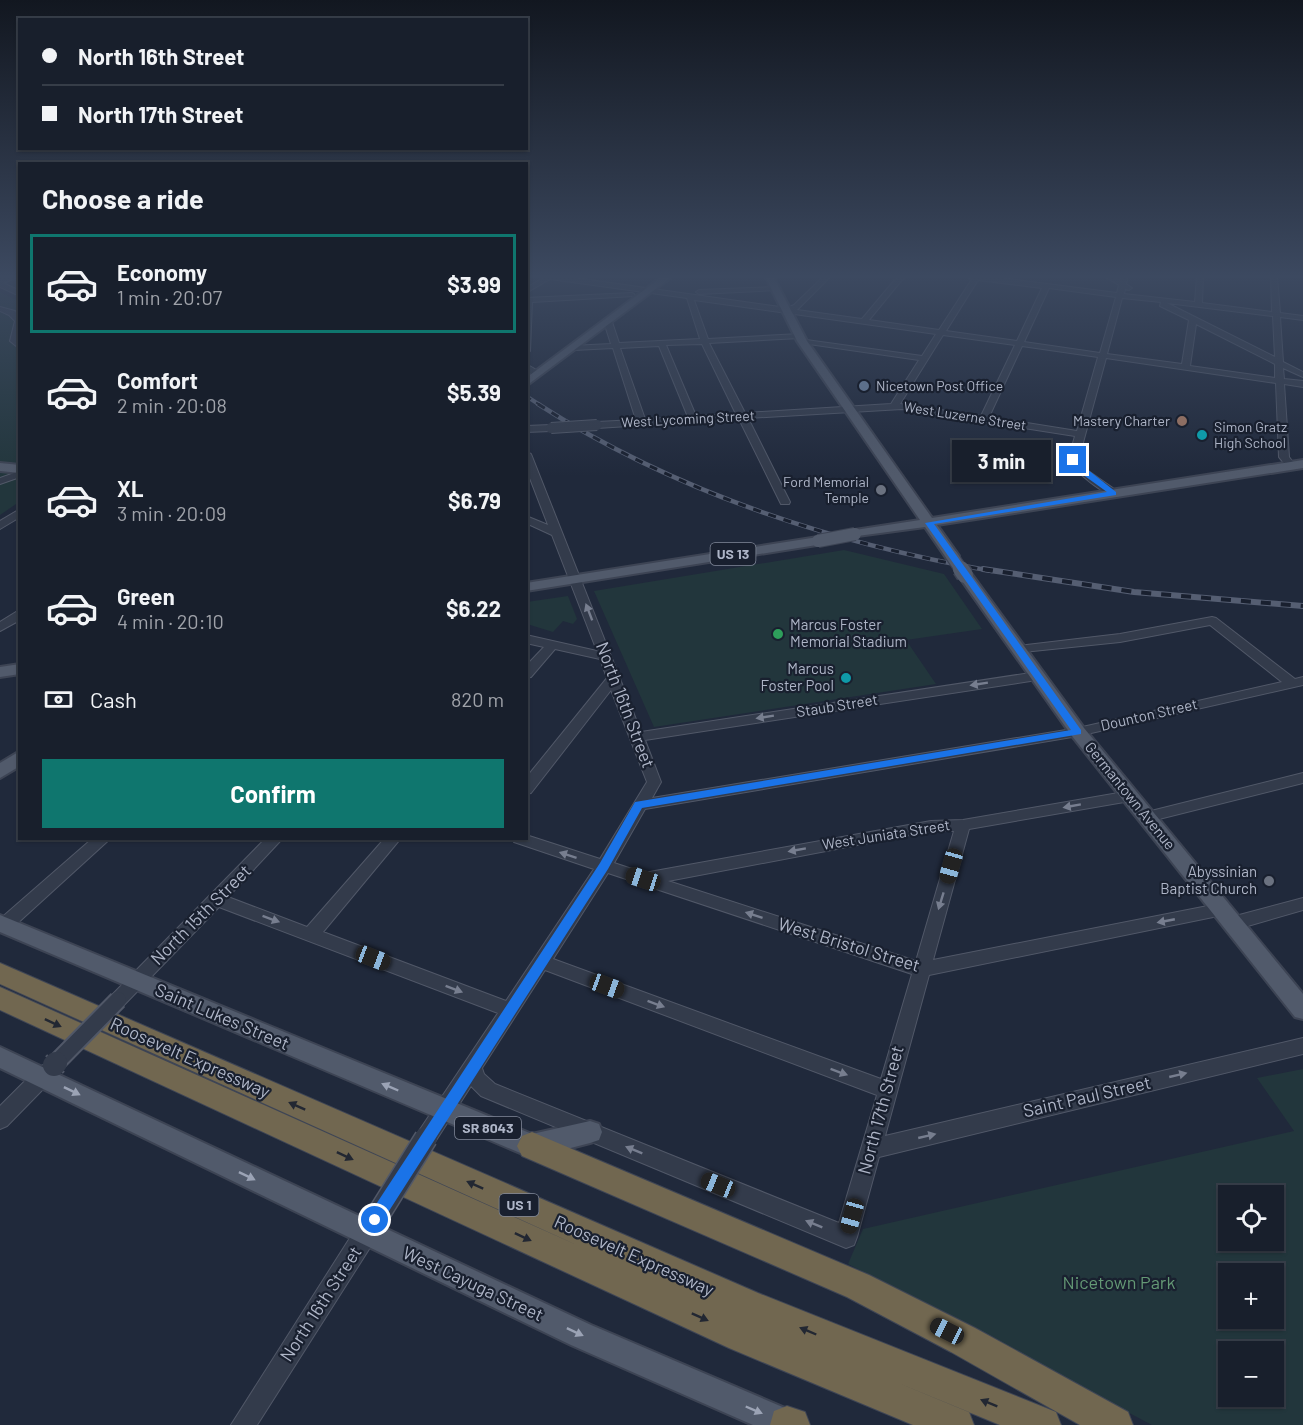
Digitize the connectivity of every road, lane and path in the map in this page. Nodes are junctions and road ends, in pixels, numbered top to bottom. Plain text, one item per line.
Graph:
1 (581, 342) edge
2 (615, 342) edge
3 (694, 342) edge
4 (705, 342) edge
5 (803, 342) edge
6 (823, 342) edge
7 (933, 342) edge
8 (1010, 342) edge
9 (1106, 342) edge
10 (1190, 342) edge
11 (1237, 342) edge
12 (1278, 342) edge
13 (662, 344) junction
14 (1020, 344) junction
15 (616, 346) junction
16 (574, 348) junction
17 (1102, 355) junction
18 (923, 358) junction
19 (1278, 363) junction
20 (528, 367) edge
21 (1186, 367) junction
22 (537, 374) junction
23 (1303, 375) edge
24 (528, 381) edge
25 (1279, 381) junction
26 (1303, 384) edge
27 (894, 406) junction
28 (849, 409) junction
29 (741, 416) junction
30 (693, 419) junction
31 (984, 419) junction
32 (641, 422) junction
33 (528, 429) edge
34 (1080, 434) junction
35 (528, 459) edge
36 (1297, 465) edge
37 (0, 466) edge
38 (18, 469) edge
39 (1303, 473) edge
40 (18, 475) edge
41 (0, 481) edge
42 (1113, 494) junction
43 (785, 502) dead end
44 (18, 513) edge
45 (528, 520) edge
46 (929, 523) junction
47 (0, 526) edge
48 (557, 533) junction
49 (576, 579) junction
50 (528, 587) edge
51 (18, 616) edge
52 (0, 627) edge
53 (528, 639) edge
54 (552, 645) junction
55 (1018, 650) junction
56 (606, 657) junction
57 (528, 672) edge
58 (1036, 676) junction
59 (614, 678) junction
60 (1298, 682) edge
61 (1077, 732) junction
62 (638, 737) junction
63 (18, 758) edge
64 (0, 772) edge
65 (1303, 778) edge
66 (528, 786) edge
67 (1130, 796) junction
68 (639, 805) junction
69 (1147, 817) junction
70 (963, 825) junction
71 (102, 840) edge
72 (274, 840) edge
73 (392, 840) edge
74 (525, 840) edge
75 (604, 866) junction
76 (643, 879) junction
77 (216, 899) junction
78 (1303, 904) edge
79 (1229, 916) junction
80 (2, 924) edge
81 (311, 934) junction
82 (542, 962) junction
83 (920, 970) junction
84 (0, 973) edge
85 (136, 981) junction
86 (0, 998) edge
87 (510, 1010) junction
88 (1303, 1010) edge
89 (1303, 1046) edge
90 (0, 1057) edge
91 (472, 1066) junction
92 (48, 1071) junction
93 (887, 1090) junction
94 (444, 1109) junction
95 (0, 1120) edge
96 (590, 1132) junction
97 (532, 1146) junction
98 (870, 1149) junction
99 (370, 1227) junction
100 (243, 1425) edge
101 (788, 1425) edge
102 (956, 1425) edge
103 (1043, 1425) edge
104 (1115, 1425) edge

1 - 16 main road
2 - 15 street
3 - 13 street
4 - 29 street
5 - 28 main road, Germantown Avenue
6 - 18 street
7 - 18 street
8 - 14 street
9 - 17 street
10 - 21 street
11 - 19 street
12 - 19 street
13 - 15 street
13 - 30 street
14 - 17 street
14 - 31 street
15 - 16 street
15 - 32 street
16 - 22 main road
17 - 21 street
17 - 34 street
18 - 27 street
19 - 23 street
19 - 25 street
20 - 22 street
21 - 25 street
22 - 24 main road
25 - 26 street
25 - 36 street
27 - 28 street, West Luzerne Street
27 - 31 street, West Luzerne Street
28 - 29 street, West Lycoming Street
28 - 46 main road, Germantown Avenue
29 - 30 street, West Lycoming Street
29 - 43 street
30 - 32 street, West Lycoming Street
31 - 34 street, West Luzerne Street
32 - 33 street, West Lycoming Street, bridge
34 - 42 street
35 - 48 street, North 16th Street
36 - 39 main road
36 - 42 main road, US 13
37 - 38 main road
40 - 41 street
42 - 46 main road, US 13
44 - 47 street
45 - 48 street
46 - 49 main road, US 13, bridge
46 - 55 main road, Germantown Avenue, bridge
48 - 49 street, North 16th Street
49 - 50 main road, US 13
56 -> 49 street, North 16th Street
51 - 52 street
53 - 54 street
54 - 56 street
54 - 57 street
55 - 58 main road, Germantown Avenue
55 - 60 street
56 - 59 street, North 16th Street
58 - 61 main road, Germantown Avenue
58 -> 62 street, Staub Street
59 - 62 street, North 16th Street
59 - 66 street
60 - 61 street, Dounton Street
61 - 67 main road, Germantown Avenue
61 - 68 street, Dounton Street
62 - 68 street, North 16th Street
63 - 64 main road
65 - 69 street
67 - 69 main road, Germantown Avenue
67 -> 70 street, West Juniata Street
68 - 75 street, North 16th Street
69 - 79 main road, Germantown Avenue
70 -> 76 street, West Juniata Street
70 -> 83 street, North 17th Street
71 - 80 street
72 - 77 street, North 15th Street
73 - 81 street
75 -> 74 street, West Bristol Street
75 - 76 street, West Bristol Street
75 - 82 street, North 16th Street
83 -> 76 street, West Bristol Street
77 -> 81 street
77 - 85 street, North 15th Street
78 - 79 street, West Bristol Street
79 -> 83 street, West Bristol Street
79 - 88 main road, Germantown Avenue
80 - 85 main road, Saint Lukes Street
81 -> 87 street
82 - 87 street, North 16th Street
82 -> 93 street
83 - 93 street, North 17th Street
103 -> 84 highway, Roosevelt Expressway / US 1
85 - 92 street, North 15th Street, bridge
94 -> 85 main road, Saint Lukes Street
86 -> 102 highway, Roosevelt Expressway / US 1
87 - 91 street, North 16th Street
98 -> 89 street, Saint Paul Street
90 - 92 main road, West Cayuga Street
91 - 94 street, North 16th Street
91 - 96 street, North 17th Street
92 - 95 street, North 15th Street
92 -> 99 main road, West Cayuga Street
93 - 98 street, North 17th Street
94 - 97 main road, SR 8043
94 - 99 street, North 16th Street, bridge
96 - 97 main road
98 -> 96 street, North 17th Street
97 - 104 highway
99 - 100 street, North 16th Street
99 -> 101 main road, West Cayuga Street

